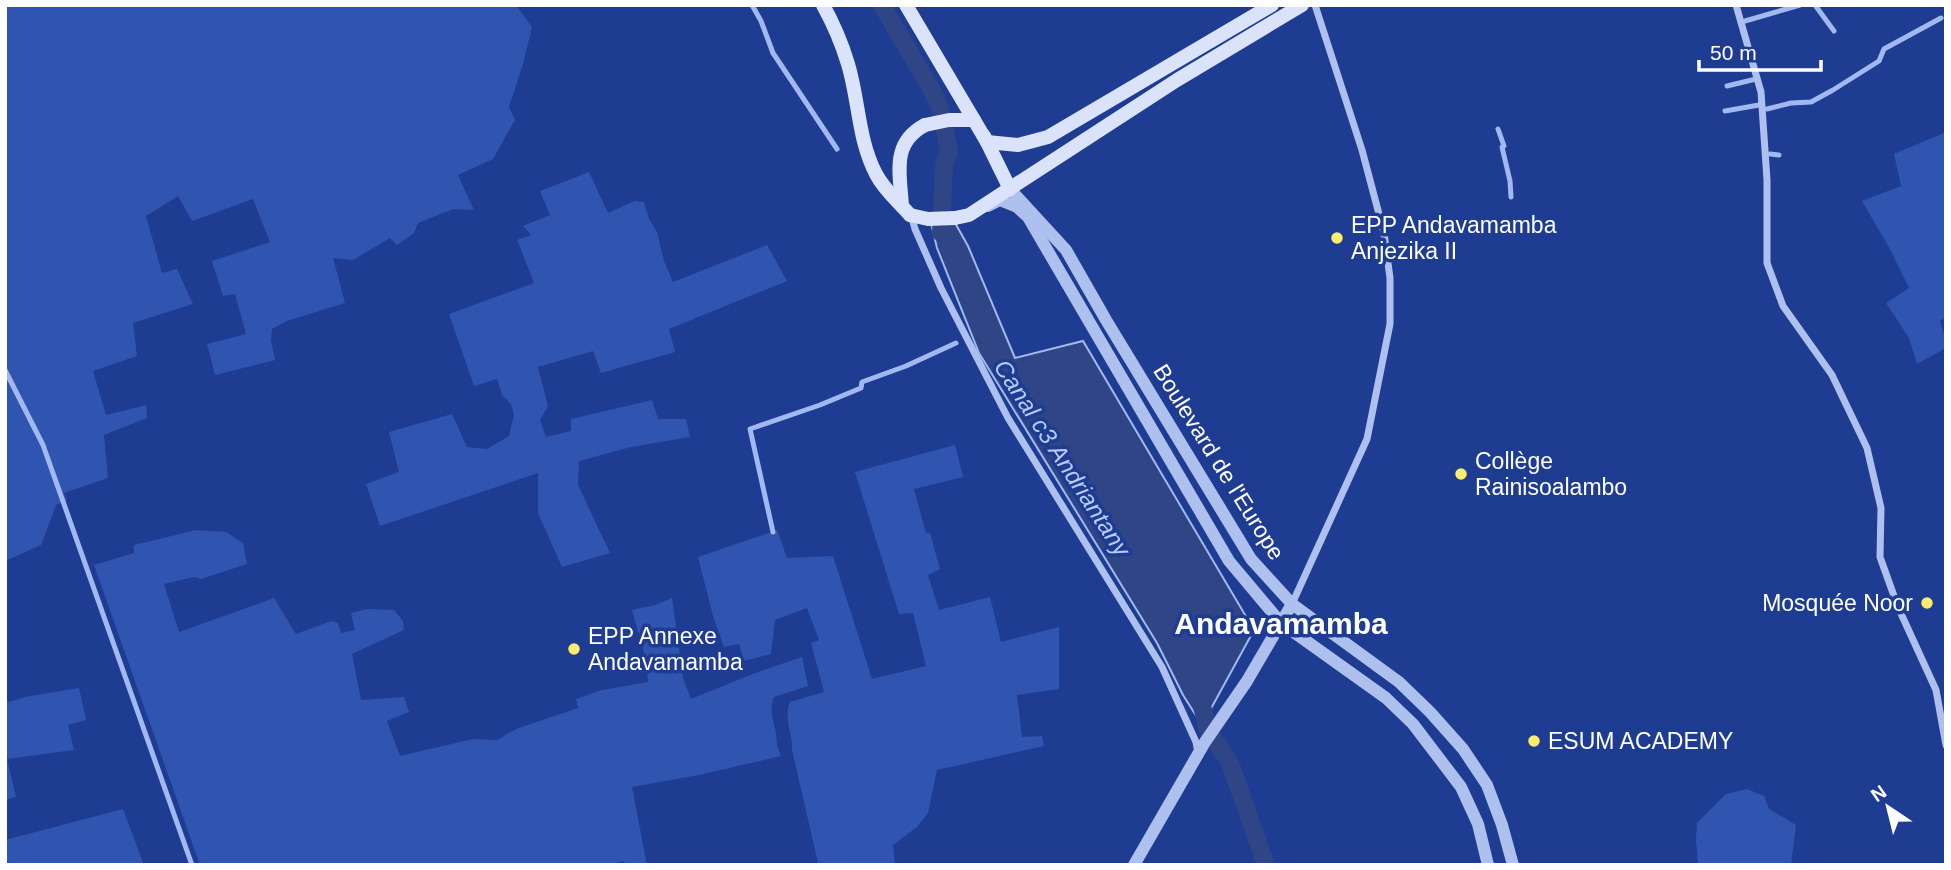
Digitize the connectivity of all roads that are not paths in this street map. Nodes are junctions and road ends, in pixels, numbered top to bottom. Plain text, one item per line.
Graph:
1 (823, 5) edge
2 (906, 5) edge
3 (1272, 5) edge
4 (1302, 5) edge
5 (1315, 5) edge
6 (1736, 5) edge
7 (987, 142) junction
8 (1010, 189) junction
9 (906, 210) junction
10 (962, 217) junction
11 (1292, 604) junction
12 (1281, 623) junction
13 (1946, 745) edge
14 (1198, 754) junction
15 (1135, 865) edge
16 (1488, 865) edge
17 (1513, 865) edge

1 - 9 main road
2 - 7 main road
3 - 7 main road
4 - 8 main road
5 - 11 street
6 - 13 street
7 - 8 main road
7 - 9 main road, bridge
8 - 10 main road
8 - 11 street, Boulevard de l'Europe
9 - 10 main road, bridge
9 - 14 street
10 - 12 street
11 - 12 street
11 - 17 street, Boulevard de l'Europe
12 - 14 street
12 - 16 street
14 - 15 street

